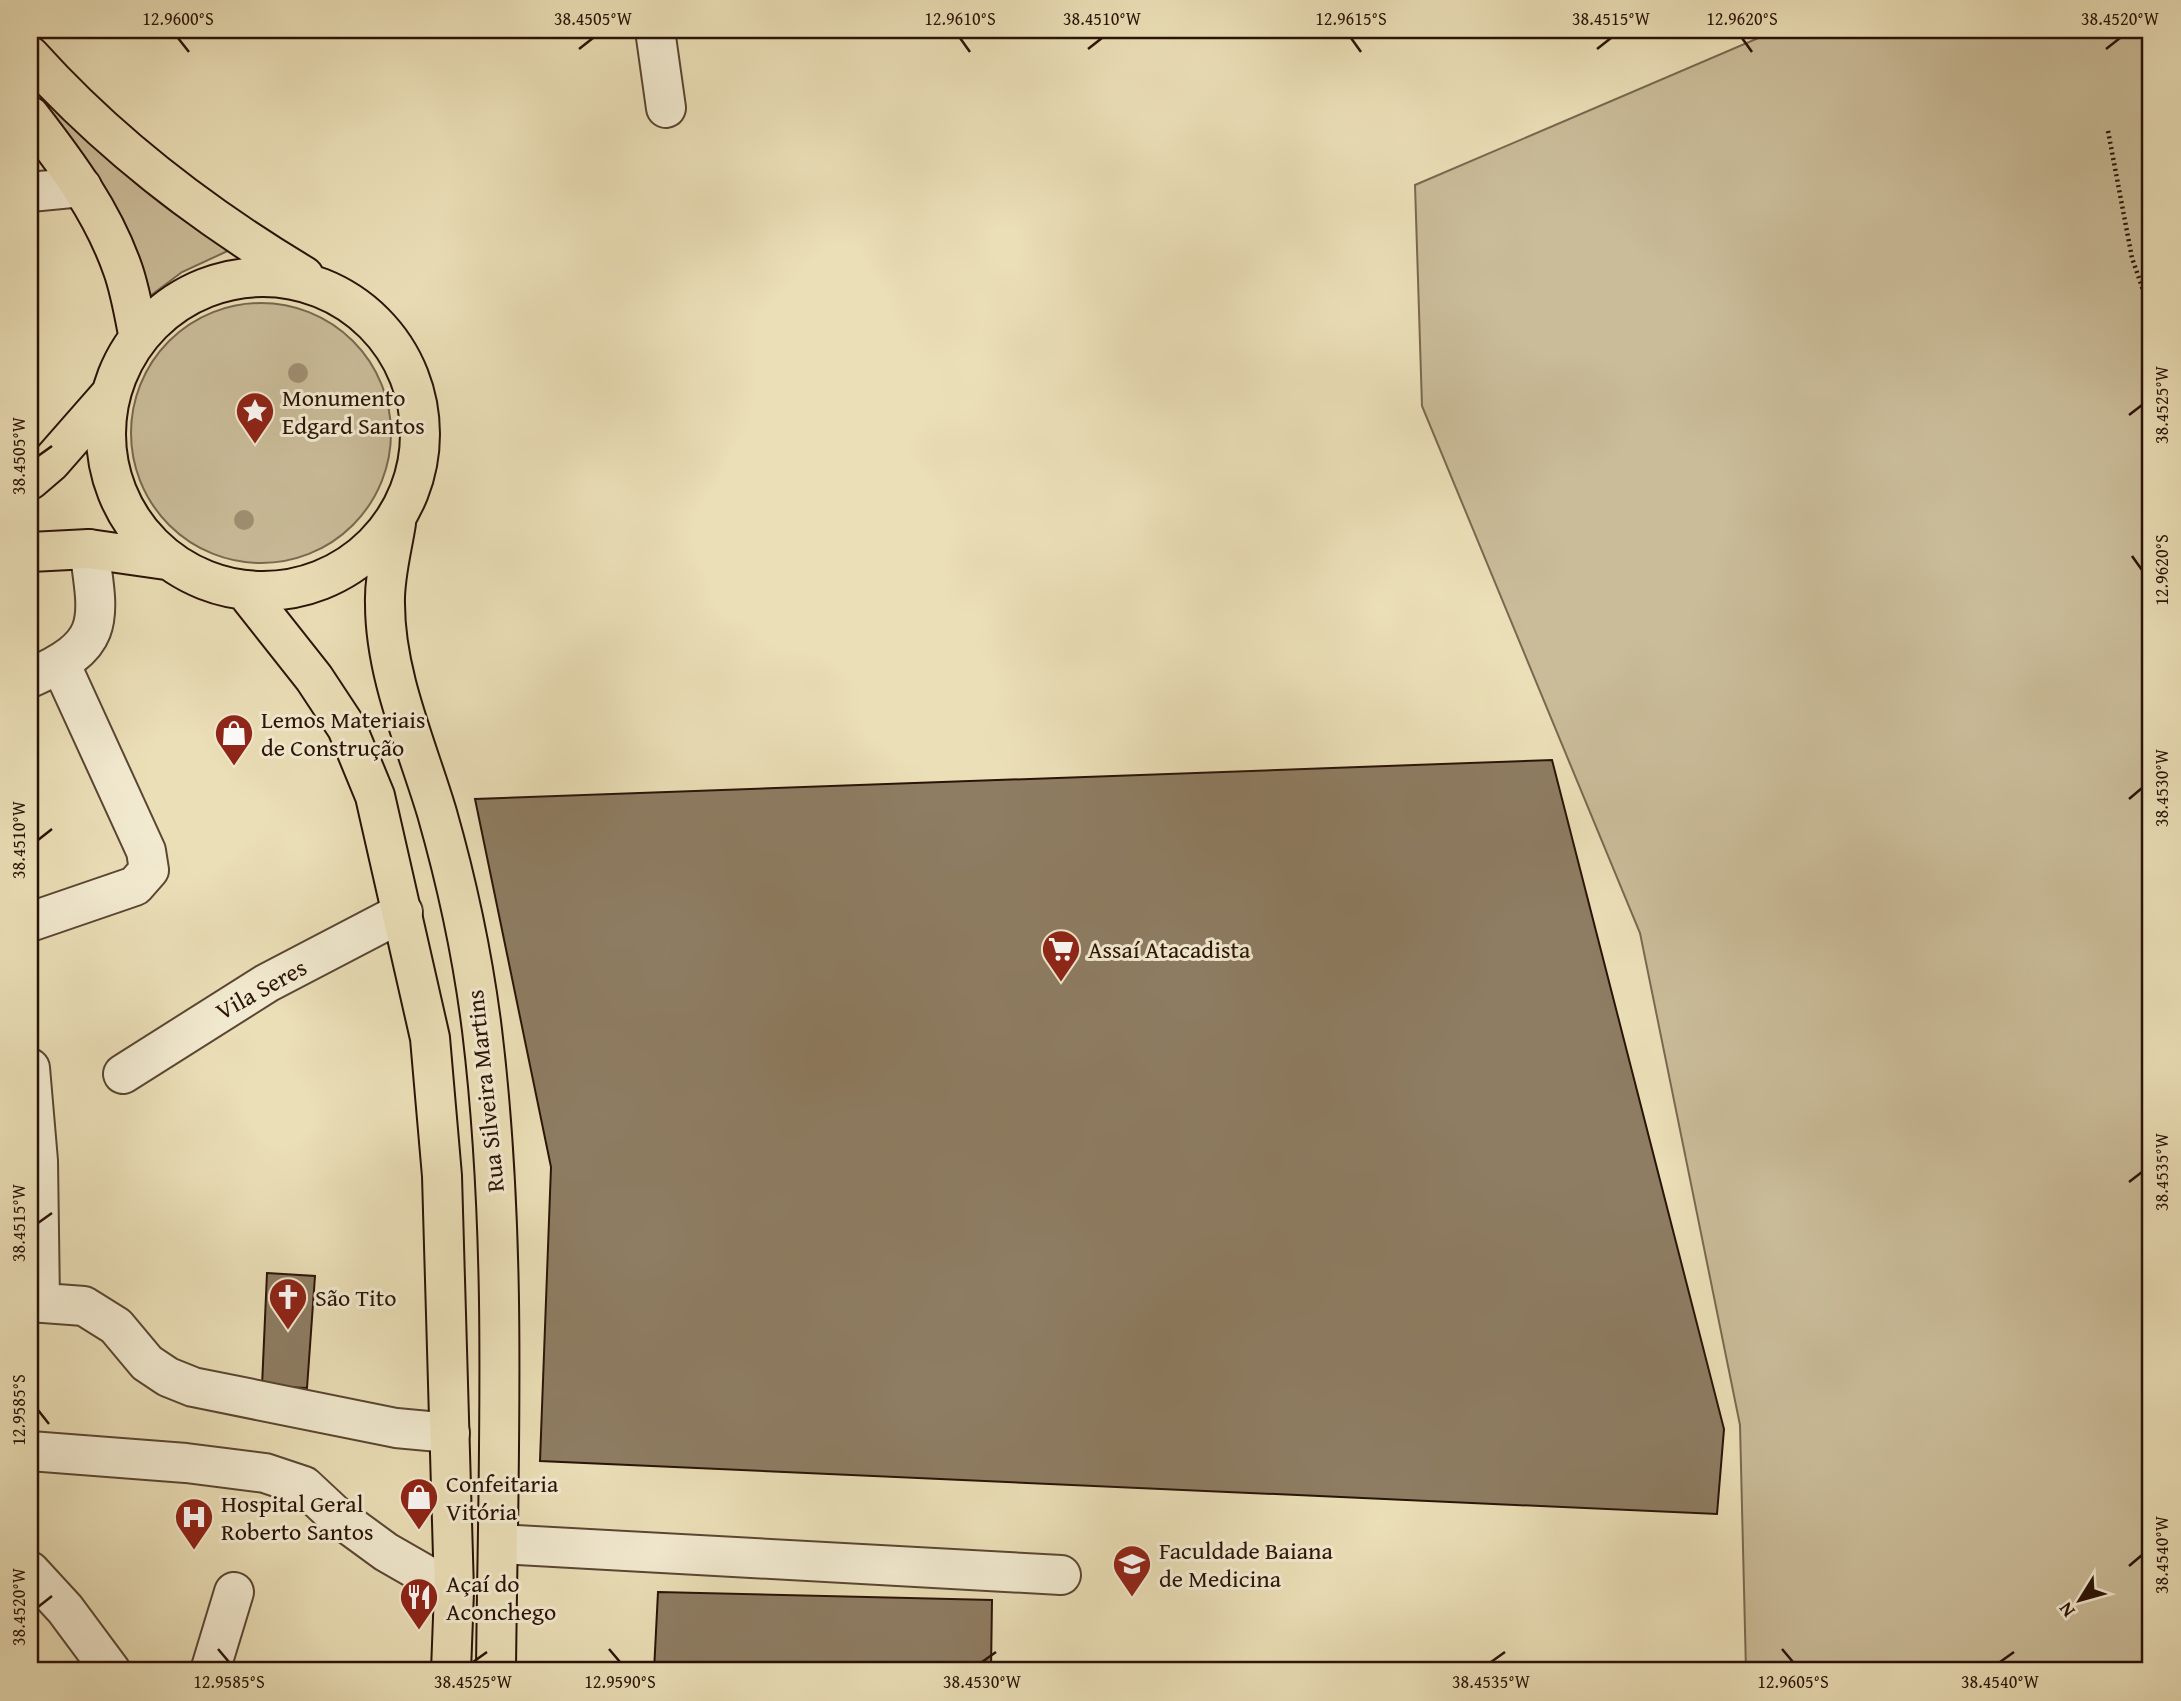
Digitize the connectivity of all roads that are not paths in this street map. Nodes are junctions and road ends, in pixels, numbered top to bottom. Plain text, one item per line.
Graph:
1 (655, 30) edge
2 (30, 57) edge
3 (666, 108) dead end
4 (30, 116) edge
5 (82, 187) junction
6 (30, 192) edge
7 (315, 283) junction
8 (138, 334) junction
9 (108, 397) junction
10 (30, 480) edge
11 (396, 523) junction
12 (89, 550) junction
13 (30, 552) edge
14 (166, 560) junction
15 (246, 592) junction
16 (45, 671) edge
17 (403, 912) junction
18 (30, 922) edge
19 (30, 1068) edge
20 (123, 1074) dead end
21 (35, 1302) edge
22 (450, 1433) junction
23 (30, 1451) edge
24 (498, 1544) junction
25 (30, 1571) edge
26 (1061, 1575) dead end
27 (454, 1591) junction
28 (234, 1592) dead end
29 (111, 1671) edge
30 (210, 1671) edge
31 (451, 1671) edge
32 (496, 1671) edge

1 - 3 street
2 - 7 main road
4 - 5 main road
5 - 6 street
5 - 8 main road
7 - 8 main road
7 - 11 main road
8 - 9 main road
9 - 10 main road
9 - 14 main road
11 - 15 main road
11 - 24 main road, Rua Silveira Martins
12 - 13 main road
12 - 14 main road
12 - 16 street
14 - 15 main road
15 - 17 main road, Rua Silveira Martins
16 - 18 street
17 - 20 street, Vila Seres
17 - 22 main road, Rua Silveira Martins
19 - 21 street
21 - 22 street
22 - 27 main road, Rua Silveira Martins
23 - 27 street
24 - 26 street
24 - 32 main road, Rua Silveira Martins
25 - 29 street
27 - 31 main road, Rua Silveira Martins
28 - 30 street

